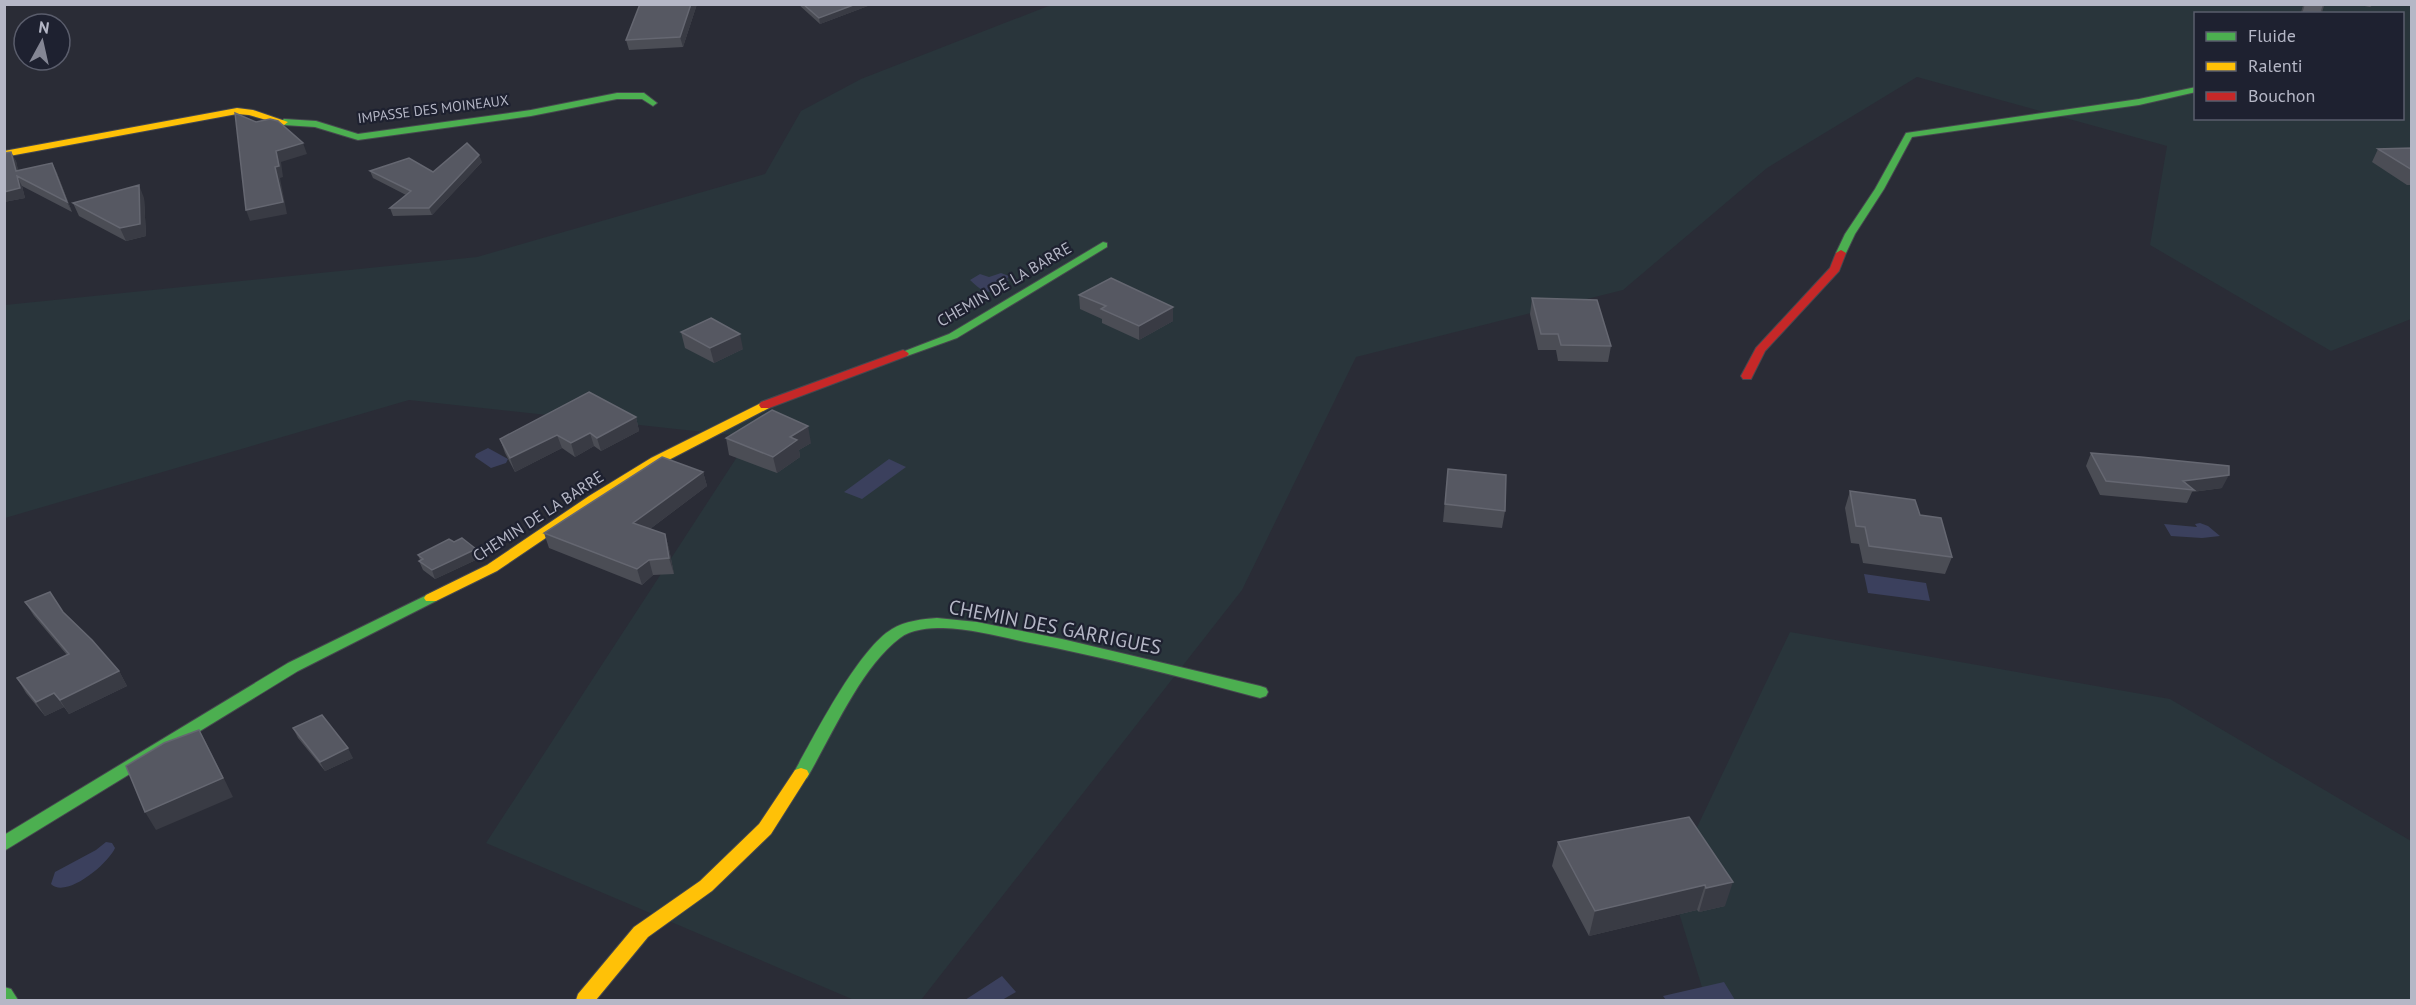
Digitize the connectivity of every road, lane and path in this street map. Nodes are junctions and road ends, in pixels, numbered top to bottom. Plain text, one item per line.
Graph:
1 (2194, 89) edge
2 (653, 103) dead end
3 (4, 154) edge
4 (1103, 245) dead end
5 (1748, 376) dead end
6 (1260, 692) dead end
7 (4, 844) edge
8 (4, 995) edge
9 (9, 1000) edge
10 (585, 1000) edge

1 - 5 street
2 - 3 street, IMPASSE DES MOINEAUX
4 - 7 street, CHEMIN DE LA BARRE
6 - 10 street, CHEMIN DES GARRIGUES
8 - 9 street

